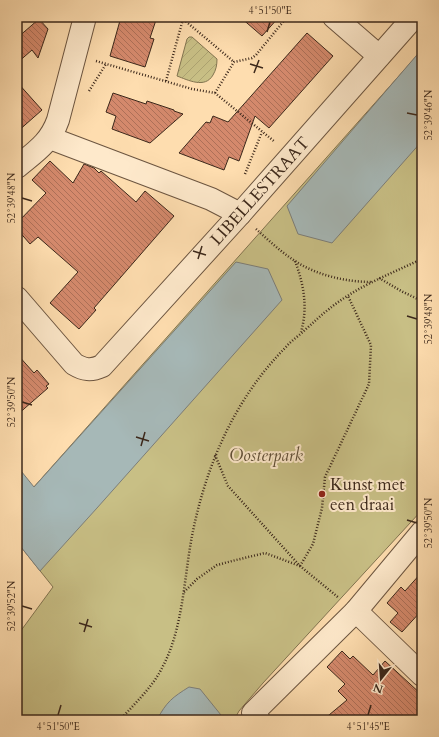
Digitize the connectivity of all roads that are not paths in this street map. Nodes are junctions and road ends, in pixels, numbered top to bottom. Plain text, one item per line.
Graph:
1 (85, 17) edge
2 (334, 17) edge
3 (414, 17) edge
4 (378, 56) junction
5 (50, 138) junction
6 (17, 167) edge
7 (235, 212) junction
8 (17, 298) edge
9 (422, 532) edge
10 (356, 611) junction
11 (422, 675) edge
12 (259, 720) edge

1 - 5 street
2 - 4 street
3 - 4 street, LIBELLESTRAAT
4 - 7 street, LIBELLESTRAAT
5 - 6 street
5 - 7 street
7 - 8 street, LIBELLESTRAAT
9 - 10 street
10 - 11 street
10 - 12 street

